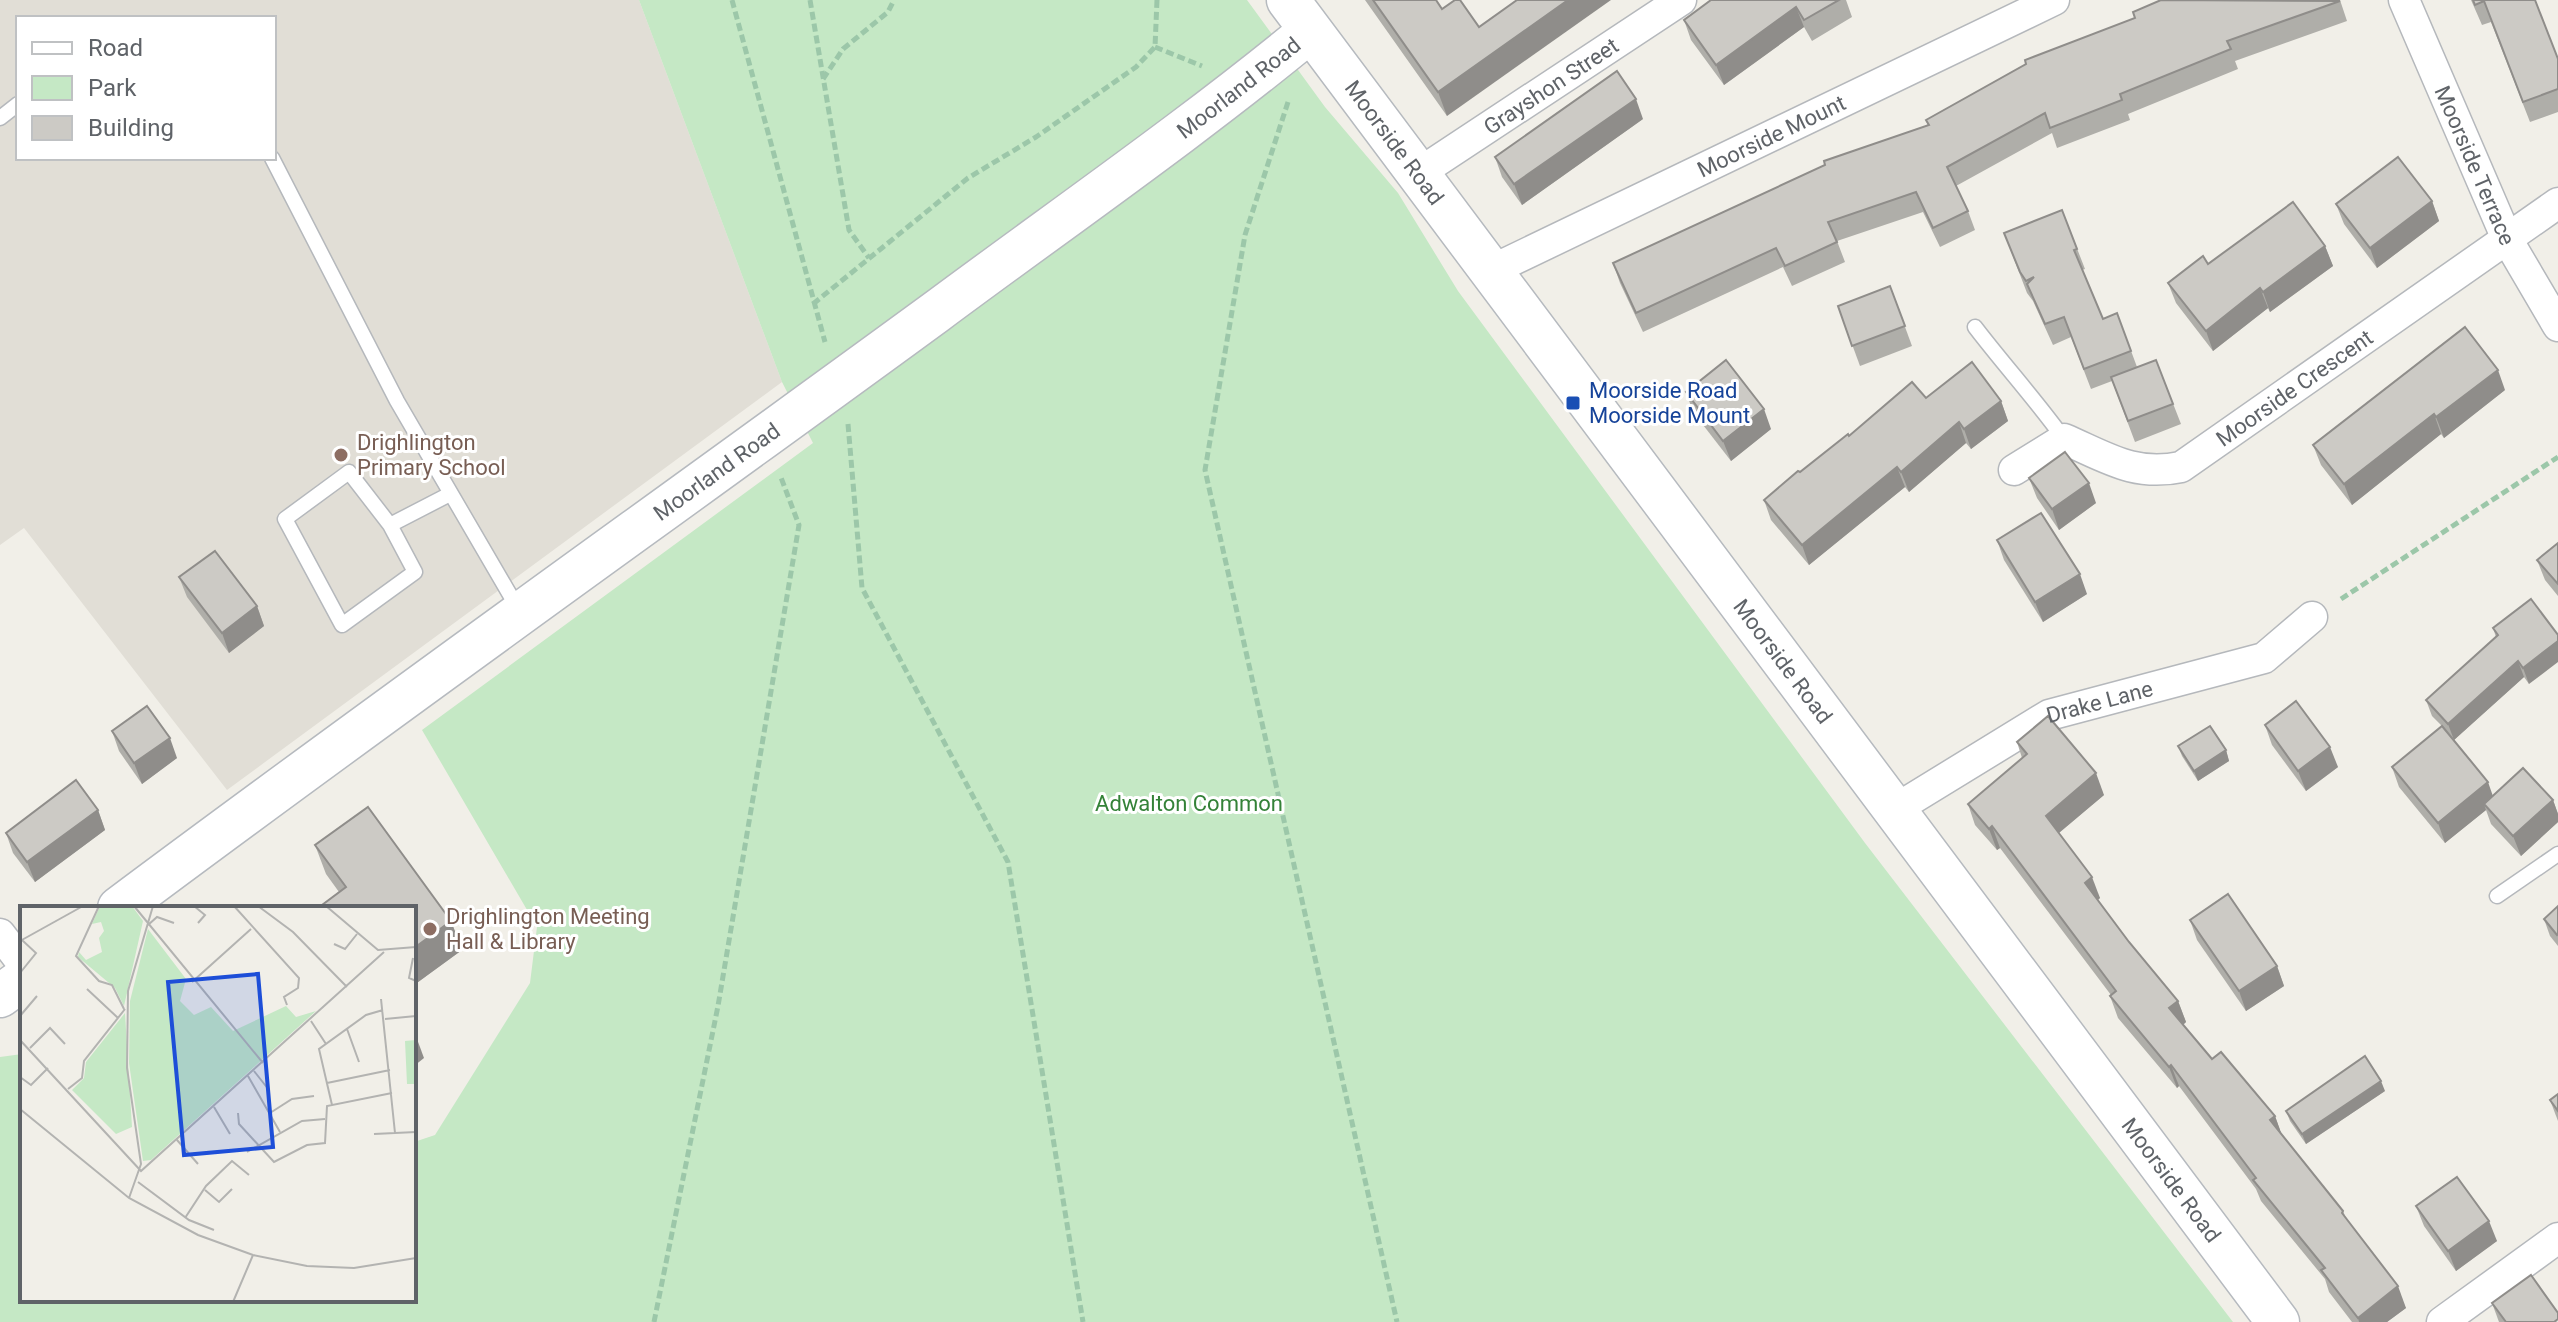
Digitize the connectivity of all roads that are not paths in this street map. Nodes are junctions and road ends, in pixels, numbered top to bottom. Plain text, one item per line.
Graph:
1 (1681, 0) edge
2 (2054, 0) edge
3 (2404, 0) edge
4 (1299, 15) edge
5 (16, 106) edge
6 (0, 118) edge
7 (273, 160) edge
8 (1419, 173) junction
9 (2558, 203) edge
10 (2507, 239) junction
11 (1490, 271) junction
12 (2558, 326) edge
13 (1975, 327) dead end
14 (2064, 439) junction
15 (2014, 470) dead end
16 (450, 494) junction
17 (390, 525) junction
18 (520, 612) junction
19 (2312, 617) road end
20 (1894, 810) junction
21 (2558, 854) edge
22 (2497, 896) dead end
23 (122, 906) edge
24 (0, 934) edge
25 (20, 960) edge
26 (20, 981) edge
27 (0, 996) edge
28 (2558, 1238) edge
29 (2278, 1322) edge
30 (2442, 1322) edge

1 - 8 street, Grayshon Street
2 - 11 street, Moorside Mount
3 - 10 street, Moorside Terrace
4 - 8 street, Moorside Road
4 - 18 street, Moorland Road
5 - 6 lane
7 - 16 lane
8 - 11 street, Moorside Road
9 - 10 street, Moorside Crescent
10 - 12 street, Moorside Terrace
10 - 14 street, Moorside Crescent
11 - 20 street, Moorside Road
13 - 14 lane
14 - 15 street
16 - 17 lane
16 - 18 lane
17 - 17 lane
18 - 23 street, Moorland Road
19 - 20 street, Drake Lane
20 - 29 street, Moorside Road
21 - 22 lane
24 - 25 street
26 - 27 street
28 - 30 street

